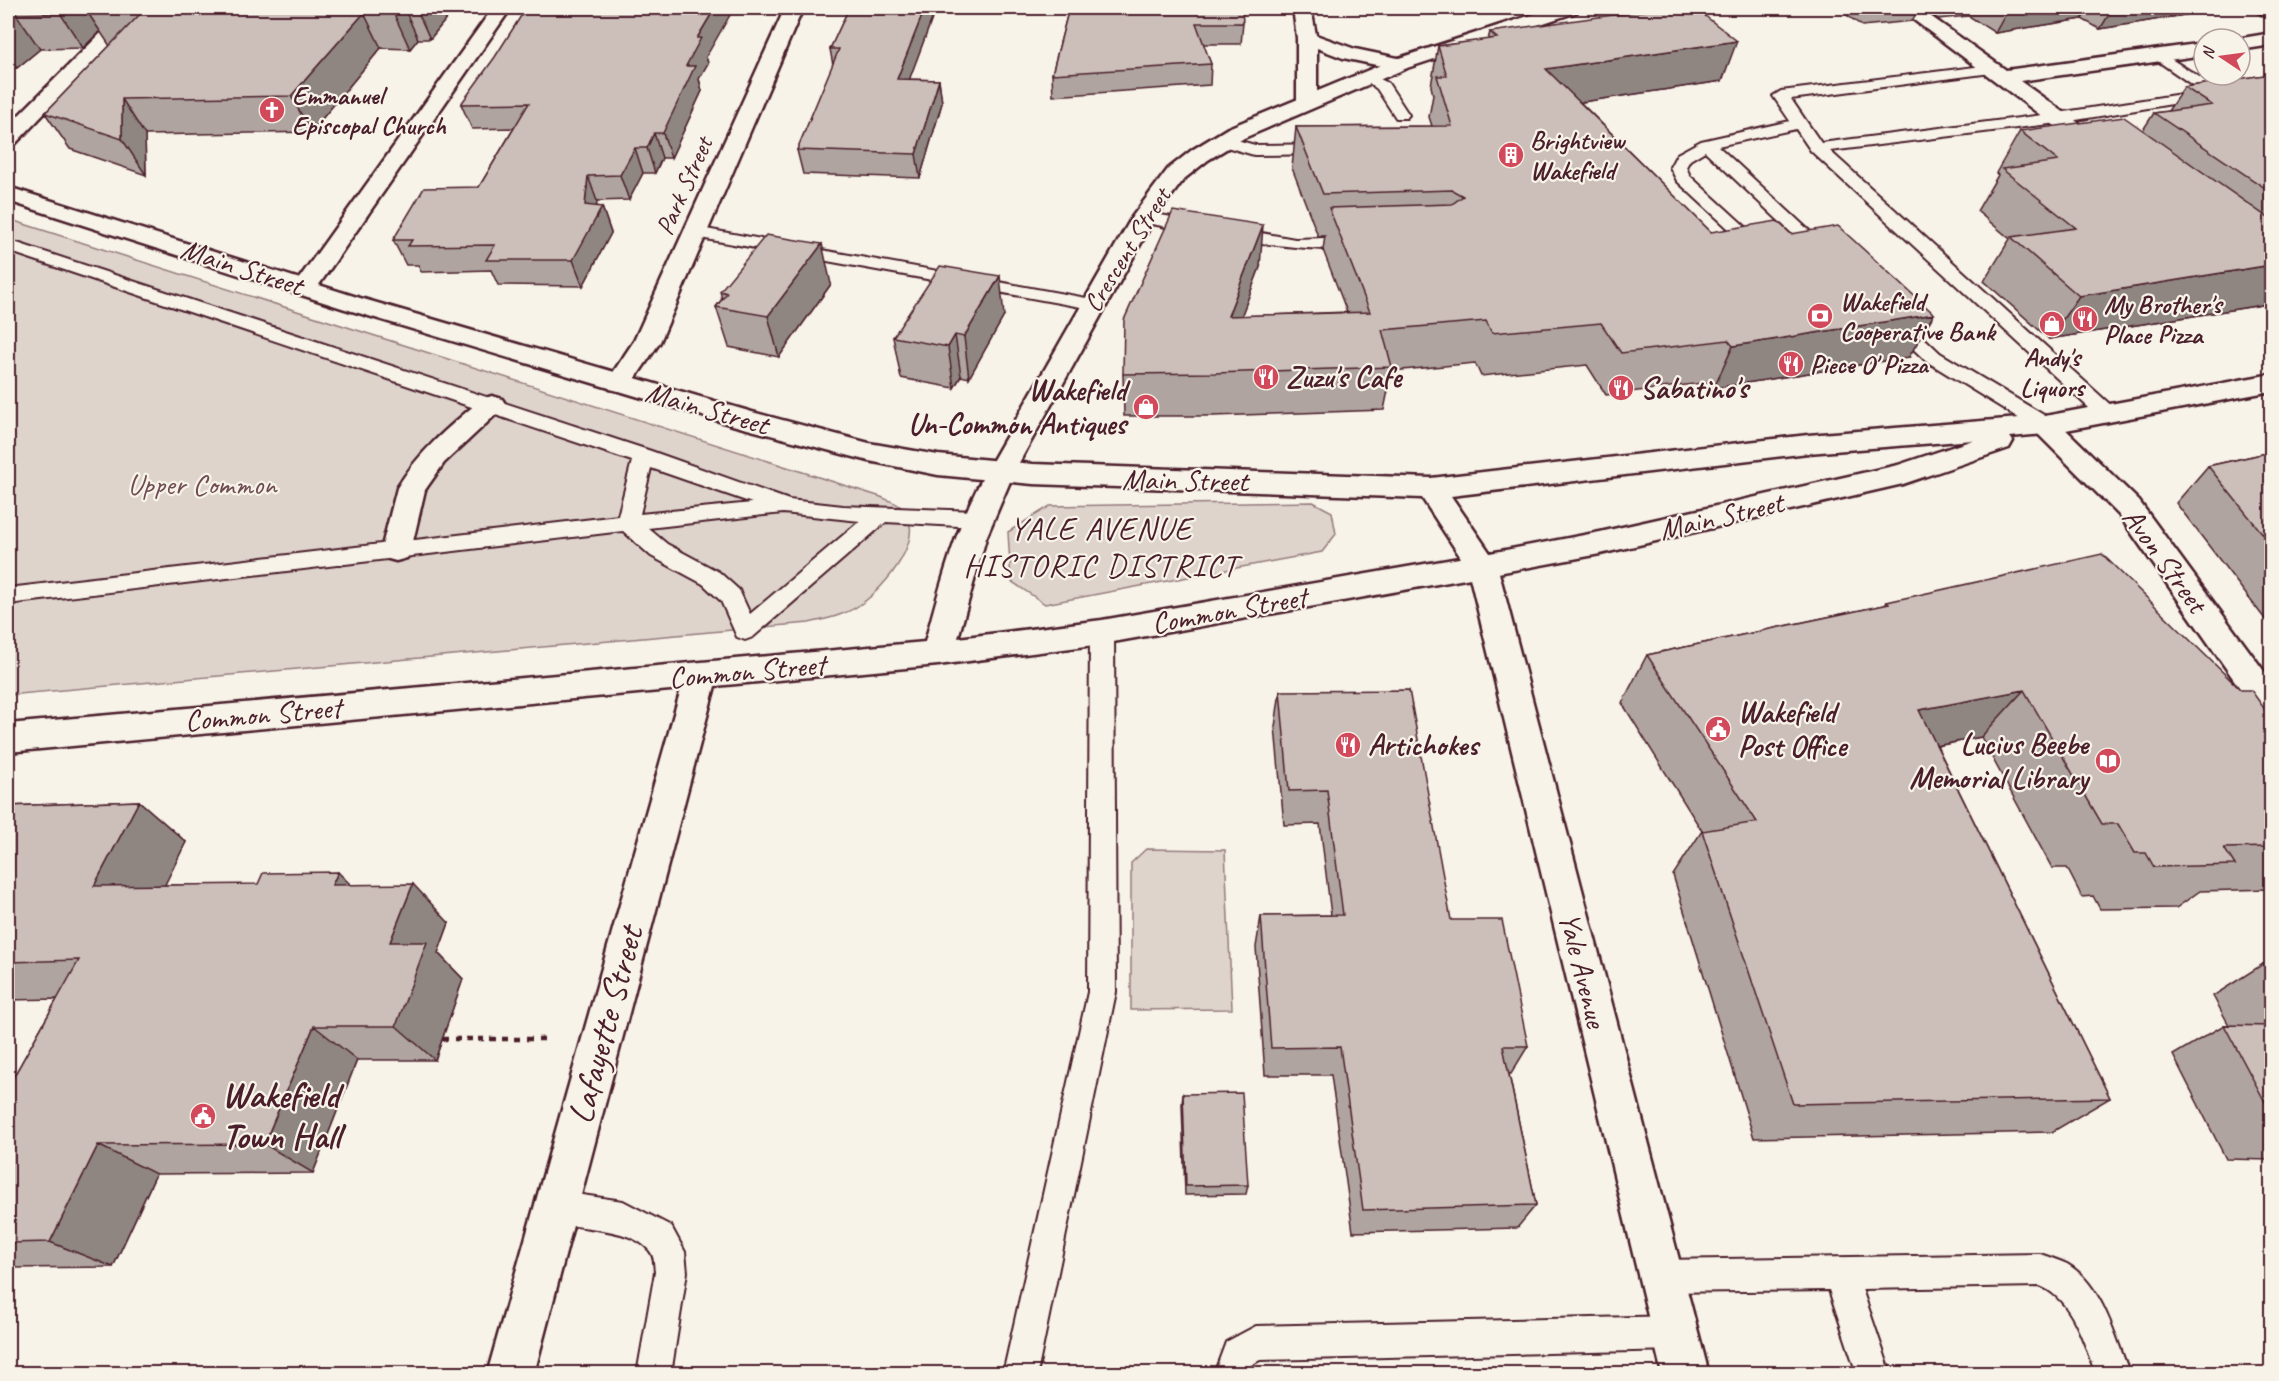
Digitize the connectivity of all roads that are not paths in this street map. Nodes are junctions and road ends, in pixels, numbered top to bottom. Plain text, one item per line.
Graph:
1 (136, 8) edge
2 (502, 8) edge
3 (794, 8) edge
4 (1302, 8) edge
5 (1570, 8) edge
6 (1907, 8) edge
7 (2261, 8) edge
8 (2271, 14) edge
9 (1307, 38) junction
10 (2271, 39) edge
11 (2252, 42) edge
12 (2192, 51) edge
13 (2160, 56) junction
14 (1400, 64) junction
15 (1997, 73) junction
16 (1368, 77) junction
17 (1307, 102) junction
18 (1401, 115) dead end
19 (2058, 118) junction
20 (1800, 123) junction
21 (8, 138) edge
22 (1222, 141) junction
23 (1707, 144) junction
24 (1817, 148) junction
25 (1348, 149) edge
26 (2119, 163) edge
27 (8, 194) edge
28 (1144, 217) junction
29 (695, 232) junction
30 (1375, 241) edge
31 (8, 245) edge
32 (1818, 248) junction
33 (1798, 251) edge
34 (1778, 254) edge
35 (1834, 264) edge
36 (305, 287) junction
37 (1092, 304) junction
38 (1884, 310) edge
39 (2271, 382) edge
40 (619, 383) junction
41 (492, 405) junction
42 (2108, 414) junction
43 (2045, 425) junction
44 (644, 456) junction
45 (1000, 472) junction
46 (1431, 488) junction
47 (787, 507) junction
48 (882, 515) junction
49 (976, 519) junction
50 (627, 523) junction
51 (396, 550) junction
52 (1482, 565) junction
53 (8, 596) edge
54 (1102, 632) junction
55 (938, 653) junction
56 (701, 676) junction
57 (2271, 708) edge
58 (8, 738) edge
59 (555, 1207) junction
60 (1840, 1273) junction
61 (1661, 1276) junction
62 (1676, 1333) junction
63 (510, 1374) edge
64 (654, 1374) edge
65 (1020, 1374) edge
66 (1231, 1374) edge
67 (1686, 1374) edge
68 (1874, 1374) edge
69 (2114, 1374) edge

1 - 21 street
2 - 36 street
3 - 29 street, Park Street
4 - 9 street
5 - 14 street, Crescent Street
6 - 15 street
7 - 8 street
9 - 14 street
9 - 17 street
10 - 11 street
12 - 13 street
13 - 15 street
13 - 19 lane
14 - 16 street, Crescent Street
15 - 19 street
15 - 20 lane
16 - 17 street, Crescent Street
16 - 18 lane
17 - 22 street, Crescent Street
19 - 24 lane
19 - 26 street
20 - 23 lane
20 - 24 lane
22 - 25 lane
22 - 28 street, Crescent Street
23 - 32 lane
23 - 34 lane
24 - 42 lane
27 - 36 street, Main Street
28 - 30 lane
28 - 37 street, Crescent Street
29 - 37 lane
29 - 40 street, Park Street
31 - 41 lane
32 - 33 lane
32 - 35 lane
36 - 40 street, Main Street
37 - 45 street, Crescent Street
38 - 43 lane
39 - 42 street, Main Street
40 - 45 street, Main Street
41 - 44 lane
41 - 51 street
42 - 43 street, Main Street
43 - 46 street, Main Street
43 - 52 street, Main Street
43 - 57 street, Avon Street
44 - 47 lane
44 - 50 lane
45 - 46 street, Main Street
45 - 49 street, Crescent Street
46 - 52 street
47 - 48 lane
47 - 50 lane
48 - 49 lane
48 - 50 lane
49 - 55 street, Crescent Street
50 - 51 lane
51 - 53 lane
52 - 54 street, Common Street
52 - 61 street, Yale Avenue
54 - 55 street, Common Street
54 - 65 lane
55 - 56 street, Common Street
56 - 58 street, Common Street
56 - 59 street, Lafayette Street
59 - 63 street, Lafayette Street
59 - 64 lane
60 - 61 lane
60 - 68 lane
60 - 69 lane
61 - 62 street, Yale Avenue
62 - 66 lane
62 - 67 street, Yale Avenue

